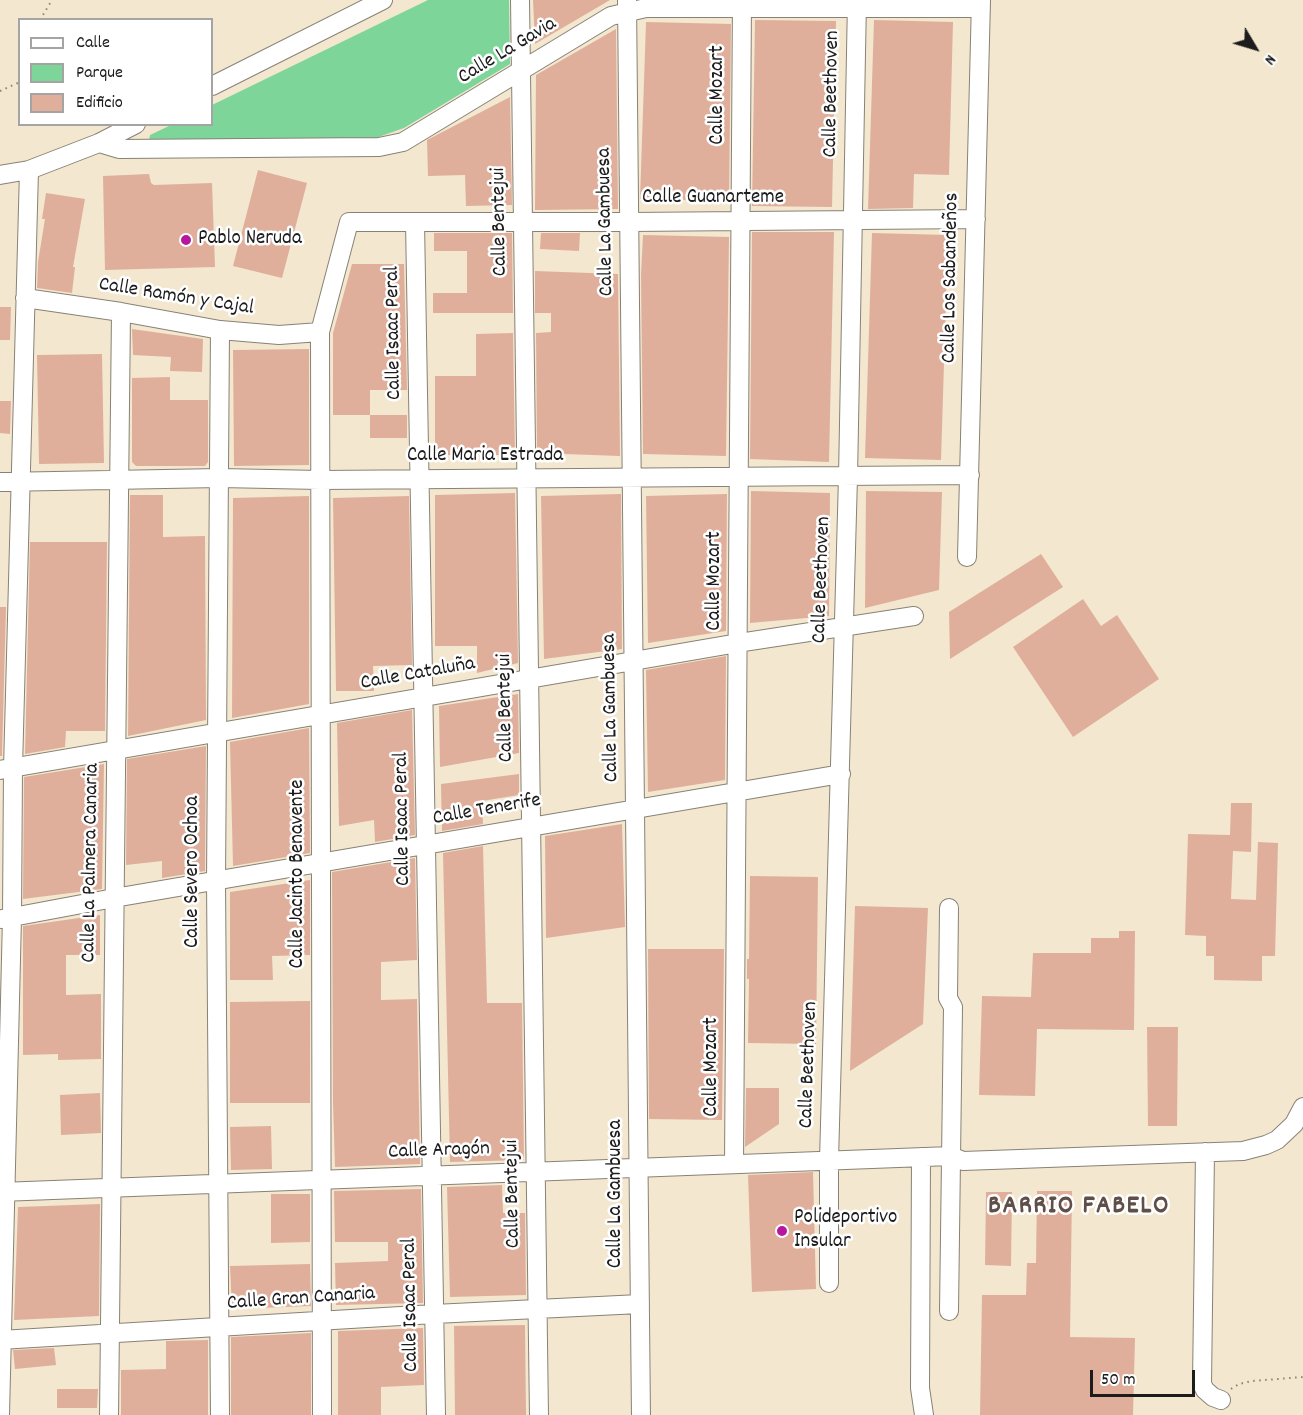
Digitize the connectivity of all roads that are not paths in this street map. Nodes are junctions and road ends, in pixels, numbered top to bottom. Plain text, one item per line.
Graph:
1 (383, 0) edge
2 (520, 0) edge
3 (742, 4) edge
4 (857, 4) edge
5 (981, 4) edge
6 (627, 6) edge
7 (521, 71) junction
8 (213, 85) edge
9 (132, 126) edge
10 (99, 143) junction
11 (29, 170) junction
12 (0, 175) edge
13 (976, 219) junction
14 (854, 220) junction
15 (741, 221) junction
16 (415, 222) junction
17 (523, 222) junction
18 (630, 222) junction
19 (25, 298) junction
20 (121, 312) junction
21 (220, 330) junction
22 (320, 332) junction
23 (970, 475) junction
24 (848, 477) junction
25 (219, 478) junction
26 (632, 478) junction
27 (739, 478) junction
28 (420, 479) junction
29 (526, 479) junction
30 (119, 480) junction
31 (320, 480) junction
32 (0, 482) edge
33 (21, 482) junction
34 (967, 557) dead end
35 (914, 616) dead end
36 (844, 628) junction
37 (738, 644) junction
38 (634, 661) junction
39 (530, 679) junction
40 (424, 697) junction
41 (321, 715) junction
42 (218, 733) junction
43 (116, 750) junction
44 (7, 769) edge
45 (841, 774) junction
46 (737, 792) junction
47 (636, 809) junction
48 (531, 827) junction
49 (427, 845) junction
50 (321, 863) junction
51 (216, 881) junction
52 (114, 898) junction
53 (949, 908) dead end
54 (6, 918) edge
55 (1303, 1107) edge
56 (1205, 1152) junction
57 (951, 1156) junction
58 (921, 1157) junction
59 (829, 1160) junction
60 (734, 1163) junction
61 (640, 1167) junction
62 (536, 1171) junction
63 (434, 1174) junction
64 (321, 1178) junction
65 (218, 1182) junction
66 (112, 1187) junction
67 (3, 1192) edge
68 (829, 1283) dead end
69 (640, 1305) junction
70 (537, 1310) junction
71 (949, 1311) dead end
72 (434, 1314) junction
73 (321, 1321) junction
74 (220, 1328) junction
75 (110, 1334) junction
76 (1, 1340) edge
77 (1221, 1400) road end
78 (0, 1415) edge
79 (109, 1415) edge
80 (220, 1415) edge
81 (322, 1415) edge
82 (436, 1415) edge
83 (539, 1415) edge
84 (641, 1415) edge
85 (924, 1415) edge

1 - 8 street
2 - 7 street, Calle Bentejui
3 - 4 street, Calle La Gavia
3 - 6 street, Calle La Gavia
3 - 15 street, Calle Mozart
4 - 5 street, Calle La Gavia
4 - 14 street, Calle Beethoven
5 - 13 street, Calle Los Sabandeños
6 - 7 street, Calle La Gavia
6 - 18 street, Calle La Gambuesa
7 - 10 street, Calle La Gavia
7 - 17 street, Calle Bentejui
9 - 10 street
10 - 11 street
11 - 12 street
11 - 19 street
13 - 14 street, Calle Guanarteme
13 - 23 street, Calle Los Sabandeños
14 - 15 street, Calle Guanarteme
14 - 24 street, Calle Beethoven
15 - 18 street, Calle Guanarteme
15 - 27 street, Calle Mozart
16 - 17 street, Calle Guanarteme
16 - 22 street, Calle Guanarteme
16 - 28 street, Calle Isaac Peral
17 - 18 street, Calle Guanarteme
17 - 29 street, Calle Bentejui
18 - 26 street, Calle La Gambuesa
19 - 20 street, Calle Ramón y Cajal
19 - 33 street
20 - 21 street, Calle Ramón y Cajal
20 - 30 street, Calle La Palmera Canaria
21 - 22 street, Calle Ramón y Cajal
21 - 25 street, Calle Severo Ochoa
22 - 31 street, Calle Jacinto Benavente
23 - 24 street, Calle Maria Estrada
23 - 34 street, Calle Los Sabandeños
24 - 27 street, Calle Maria Estrada
24 - 36 street, Calle Beethoven
25 - 30 street, Calle Maria Estrada
25 - 31 street, Calle Maria Estrada
25 - 42 street, Calle Severo Ochoa
26 - 27 street, Calle Maria Estrada
26 - 29 street, Calle Maria Estrada
26 - 38 street, Calle La Gambuesa
27 - 37 street, Calle Mozart
28 - 29 street, Calle Maria Estrada
28 - 31 street, Calle Maria Estrada
28 - 40 street, Calle Isaac Peral
29 - 39 street, Calle Bentejui
30 - 33 street, Calle Maria Estrada
30 - 43 street, Calle La Palmera Canaria
31 - 41 street, Calle Jacinto Benavente
32 - 33 street, Calle Maria Estrada
33 - 44 street
35 - 36 street, Calle Cataluña
36 - 37 street, Calle Cataluña
36 - 45 street, Calle Beethoven
37 - 38 street, Calle Cataluña
37 - 46 street, Calle Mozart
38 - 39 street, Calle Cataluña
38 - 47 street, Calle La Gambuesa
39 - 40 street, Calle Cataluña
39 - 48 street, Calle Bentejui
40 - 41 street, Calle Cataluña
40 - 49 street, Calle Isaac Peral
41 - 42 street, Calle Cataluña
41 - 50 street, Calle Jacinto Benavente
42 - 43 street, Calle Cataluña
42 - 51 street, Calle Severo Ochoa
43 - 44 street, Calle Cataluña
43 - 52 street, Calle La Palmera Canaria
44 - 54 street
45 - 46 street, Calle Tenerife
45 - 59 street, Calle Beethoven
46 - 47 street, Calle Tenerife
46 - 60 street, Calle Mozart
47 - 48 street, Calle Tenerife
47 - 61 street, Calle La Gambuesa
48 - 49 street, Calle Tenerife
48 - 62 street, Calle Bentejui
49 - 50 street, Calle Tenerife
49 - 63 street, Calle Isaac Peral
50 - 51 street, Calle Tenerife
50 - 64 street, Calle Jacinto Benavente
51 - 52 street, Calle Tenerife
51 - 65 street, Calle Severo Ochoa
52 - 54 street, Calle Tenerife
52 - 66 street, Calle La Palmera Canaria
53 - 57 street
54 - 67 street
55 - 56 street, Calle Aragón
56 - 57 street, Calle Aragón
56 - 77 street
57 - 58 street, Calle Aragón
57 - 71 street
58 - 59 street, Calle Aragón
58 - 85 street
59 - 60 street, Calle Aragón
59 - 68 street
60 - 61 street, Calle Aragón
61 - 62 street, Calle Aragón
61 - 69 street, Calle La Gambuesa
62 - 63 street, Calle Aragón
62 - 70 street, Calle Bentejui
63 - 64 street, Calle Aragón
63 - 72 street, Calle Isaac Peral
64 - 65 street, Calle Aragón
64 - 73 street, Calle Jacinto Benavente
65 - 66 street, Calle Aragón
65 - 74 street, Calle Severo Ochoa
66 - 67 street, Calle Aragón
66 - 75 street, Calle La Palmera Canaria
67 - 76 street
69 - 70 street, Calle Gran Canaria
69 - 84 street, Calle La Gambuesa
70 - 72 street, Calle Gran Canaria
70 - 83 street, Calle Bentejui
72 - 73 street, Calle Gran Canaria
72 - 82 street, Calle Isaac Peral
73 - 74 street, Calle Gran Canaria
73 - 81 street, Calle Jacinto Benavente
74 - 75 street, Calle Gran Canaria
74 - 80 street, Calle Severo Ochoa
75 - 76 street, Calle Gran Canaria
75 - 79 street, Calle La Palmera Canaria
76 - 78 street

